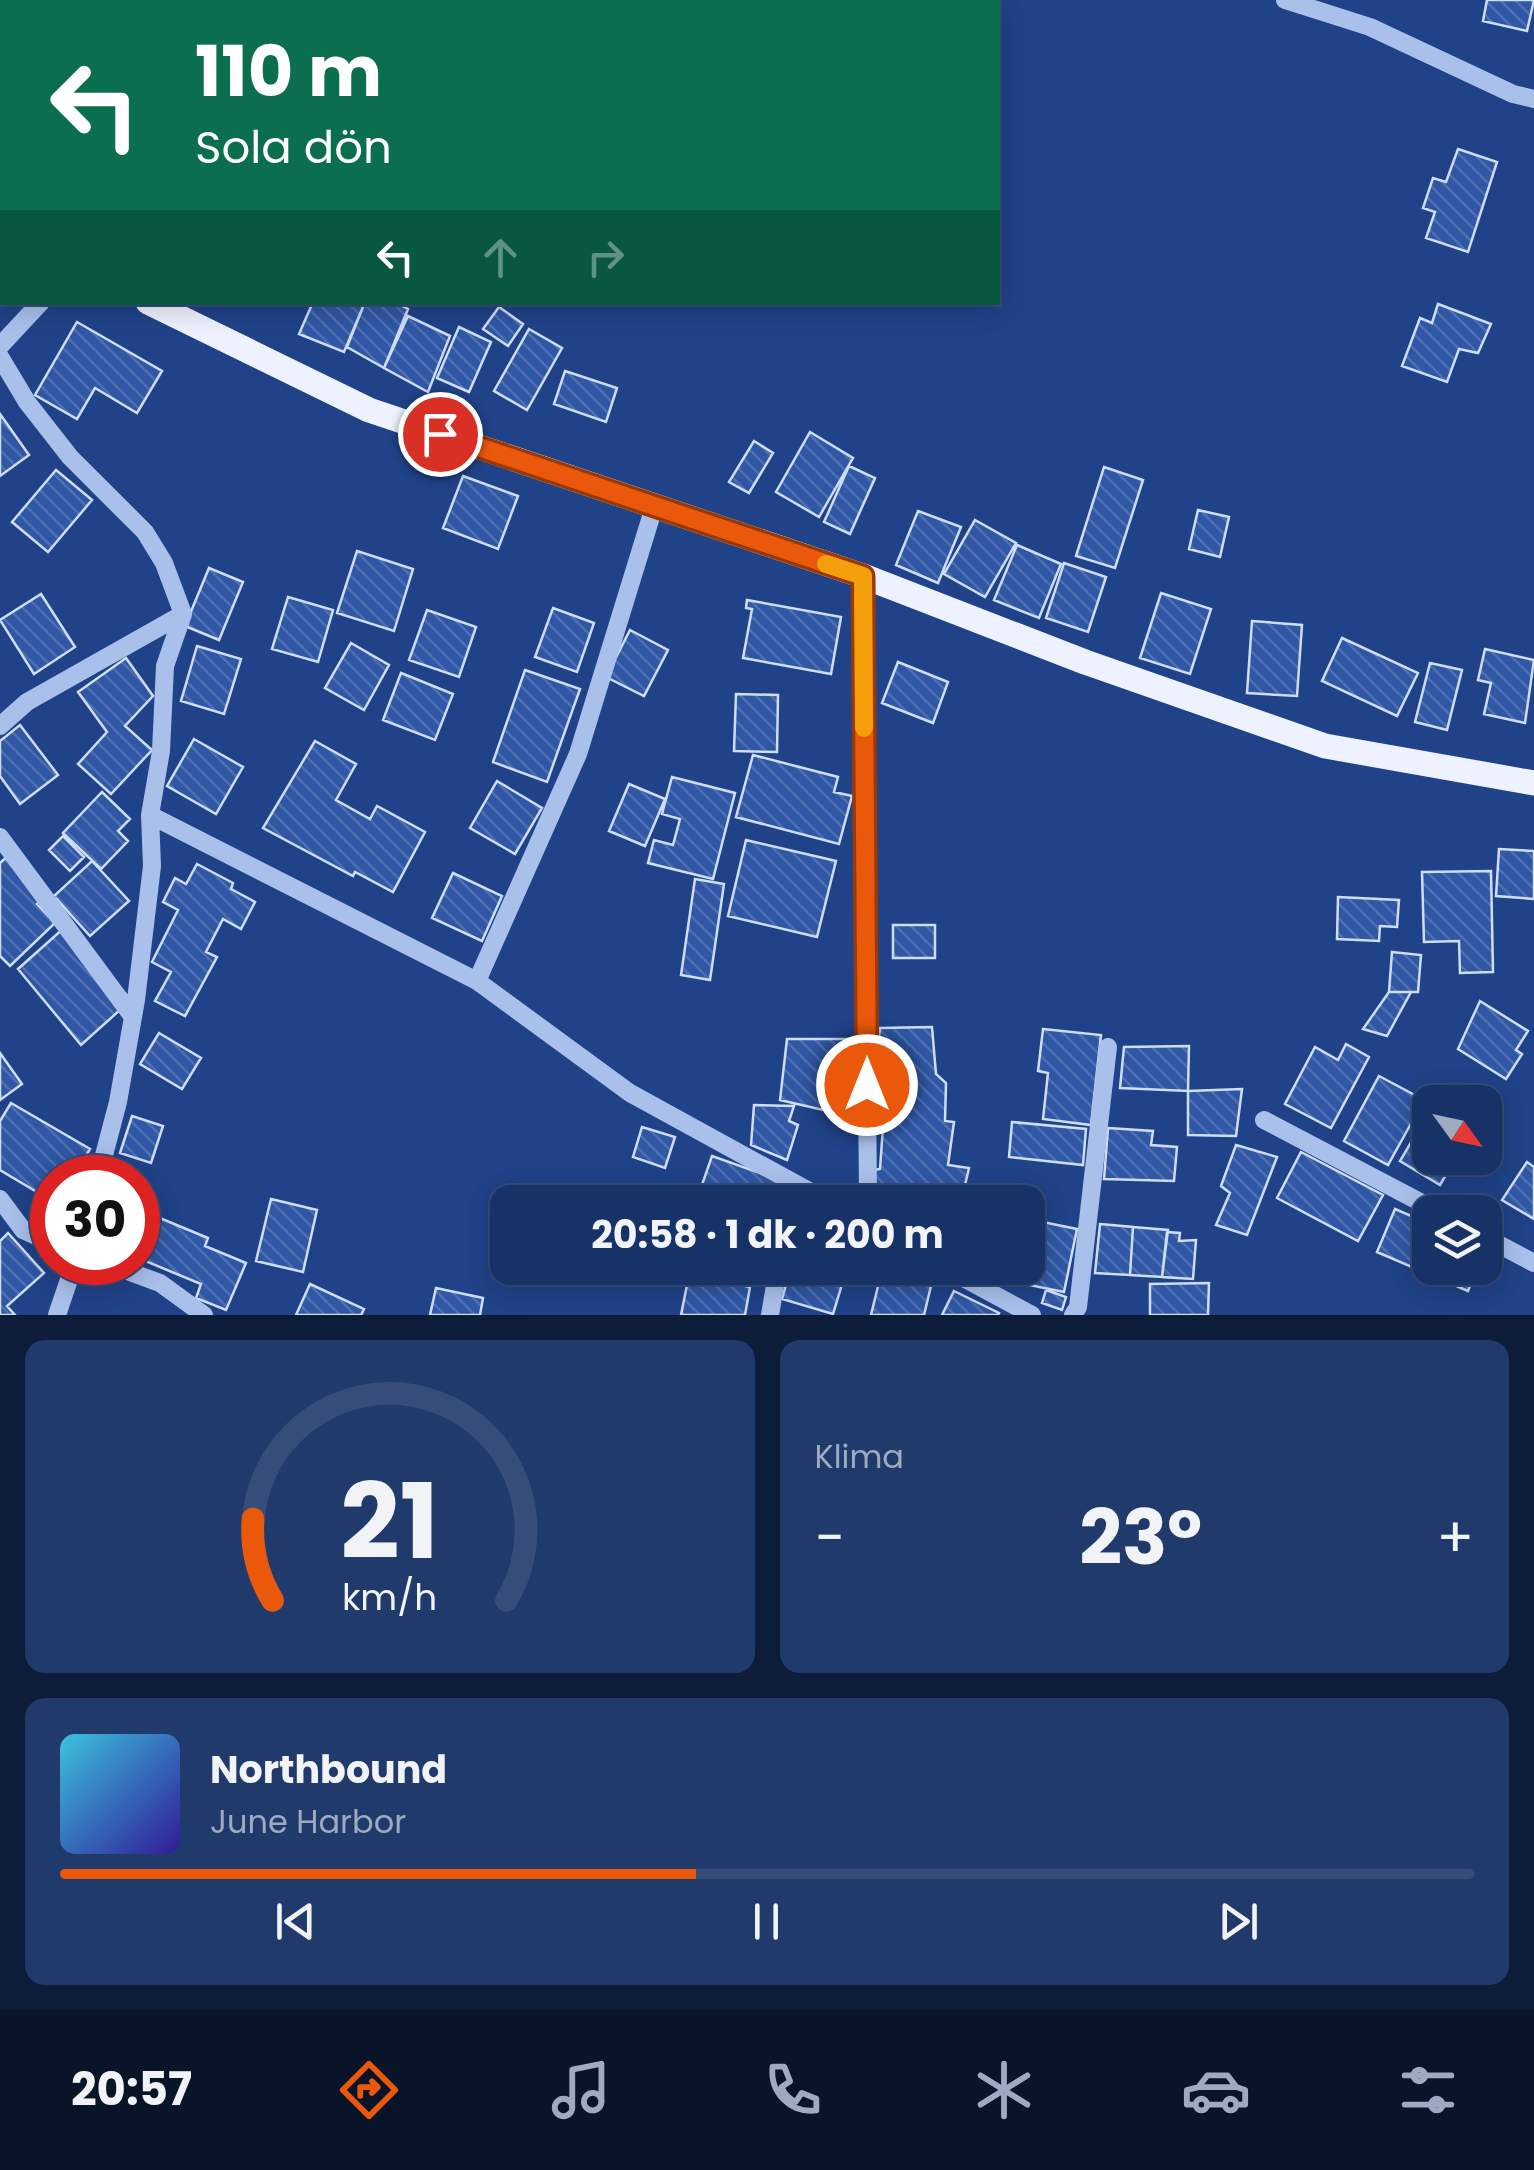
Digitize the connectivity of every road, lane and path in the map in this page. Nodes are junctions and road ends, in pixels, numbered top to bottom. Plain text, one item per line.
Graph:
1 (1285, 0) edge
2 (1310, 4) edge
3 (1534, 99) edge
4 (38, 305) edge
5 (154, 305) edge
6 (0, 346) edge
7 (0, 357) edge
8 (654, 507) junction
9 (863, 576) junction
10 (183, 614) junction
11 (0, 726) edge
12 (1534, 783) edge
13 (150, 815) junction
14 (0, 838) edge
15 (476, 981) junction
16 (133, 1017) junction
17 (1108, 1047) dead end
18 (1264, 1120) dead end
19 (104, 1155) edge
20 (791, 1182) junction
21 (791, 1185) edge
22 (797, 1185) edge
23 (868, 1185) edge
24 (1412, 1198) edge
25 (0, 1200) edge
26 (30, 1233) edge
27 (1502, 1246) edge
28 (1534, 1263) edge
29 (160, 1283) edge
30 (68, 1285) edge
31 (775, 1285) edge
32 (974, 1285) edge
33 (1021, 1313) edge
34 (58, 1315) edge
35 (204, 1315) edge
36 (770, 1315) edge
37 (1073, 1315) edge

1 - 2 street
2 - 3 street
4 - 6 street
5 - 8 main road
7 - 10 street
8 - 9 main road
8 - 15 street
9 - 12 main road
9 - 23 street
10 - 11 street
10 - 13 street
13 - 15 street
13 - 16 street
14 - 16 street
15 - 20 street
16 - 19 street
17 - 37 street
18 - 24 street
20 - 21 street
20 - 22 street
25 - 26 street
27 - 28 street
29 - 35 street
30 - 34 street
31 - 36 street
32 - 33 street

